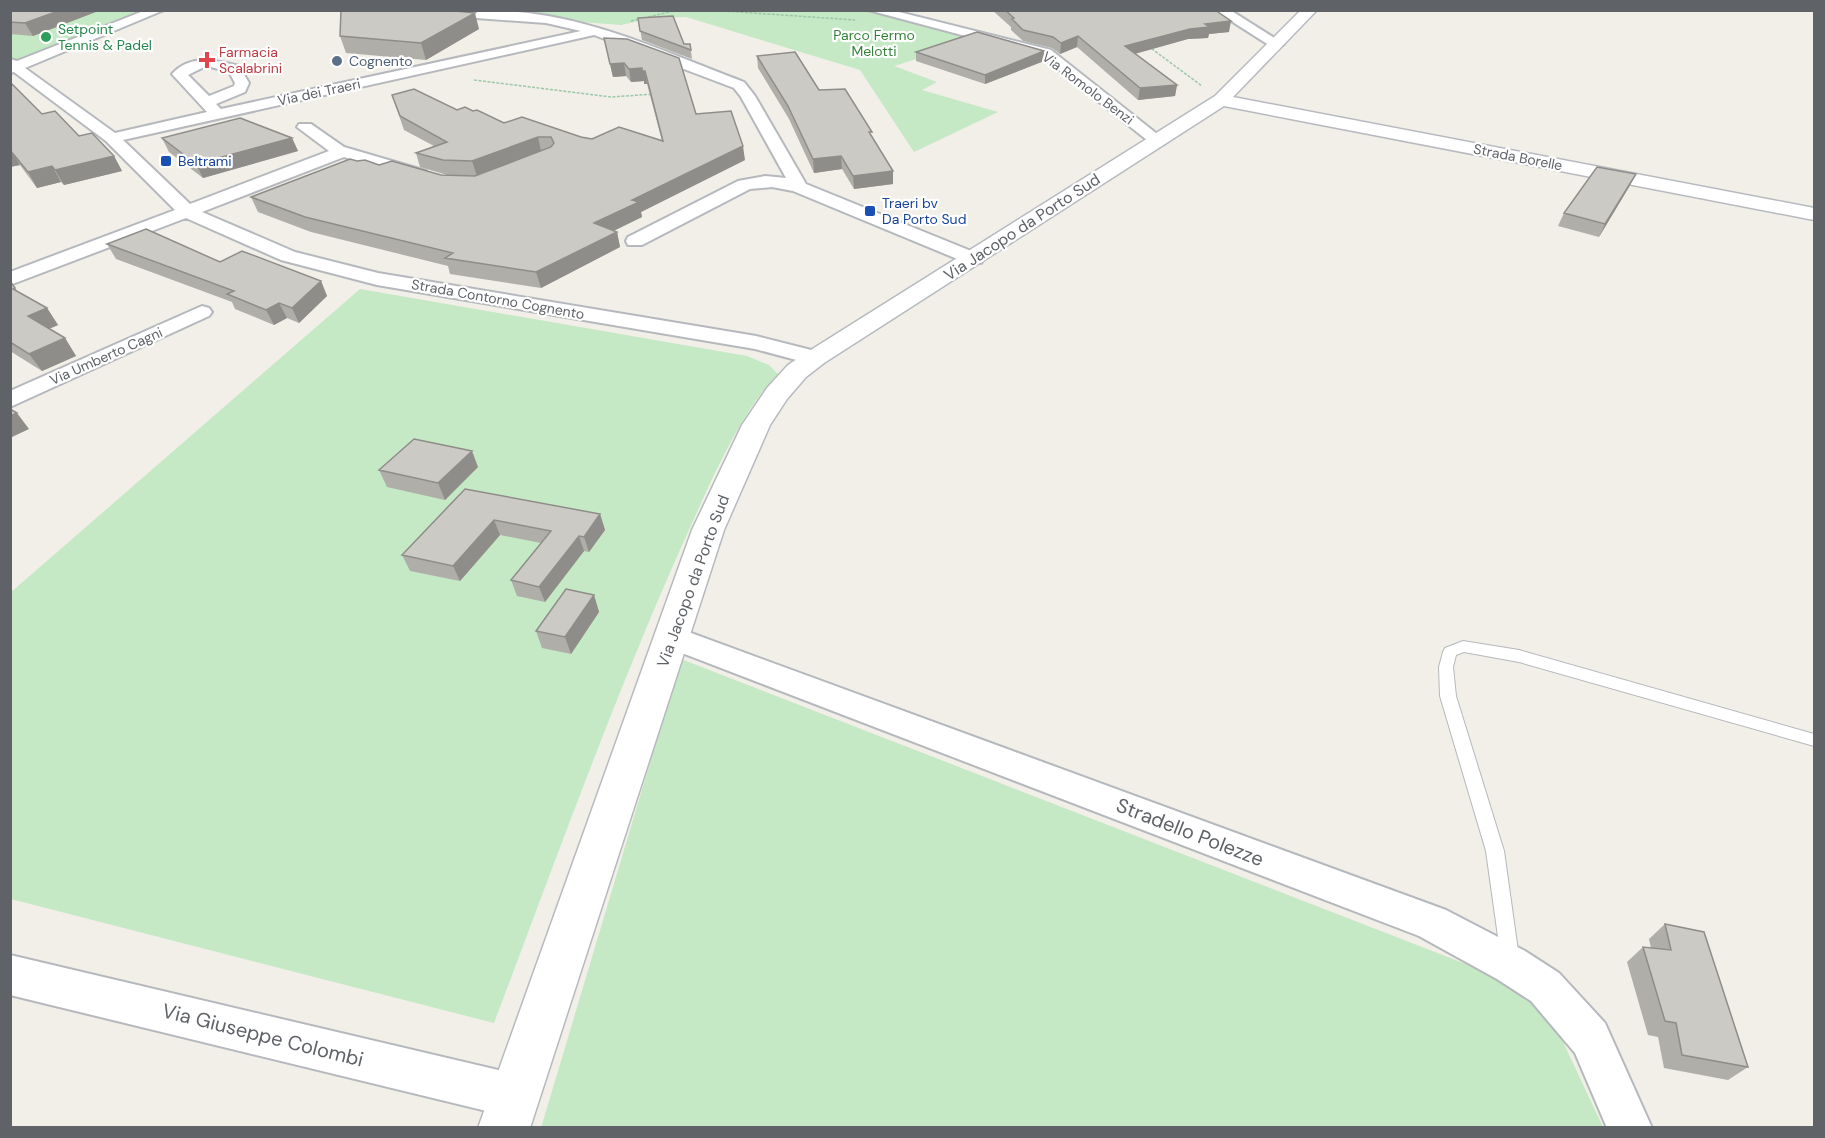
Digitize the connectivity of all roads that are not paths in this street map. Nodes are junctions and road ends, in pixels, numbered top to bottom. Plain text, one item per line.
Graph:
1 (158, 10) edge
2 (421, 10) edge
3 (874, 10) edge
4 (1220, 10) edge
5 (1310, 10) edge
6 (597, 31) junction
7 (1277, 44) junction
8 (13, 67) edge
9 (1221, 100) junction
10 (208, 102) dead end
11 (218, 115) junction
12 (305, 127) dead end
13 (112, 138) junction
14 (1158, 141) junction
15 (343, 152) junction
16 (435, 179) edge
17 (799, 187) junction
18 (189, 213) junction
19 (1815, 214) edge
20 (635, 241) dead end
21 (974, 259) junction
22 (10, 279) edge
23 (202, 312) dead end
24 (815, 358) junction
25 (10, 400) edge
26 (672, 637) junction
27 (1815, 740) edge
28 (1510, 965) junction
29 (10, 975) edge
30 (509, 1112) edge
31 (1630, 1128) edge

1 - 8 street
2 - 6 street
3 - 14 street, Via Romolo Benzi
4 - 7 street
5 - 7 street, Via Jacopo da Porto Sud
6 - 11 street, Via dei Traeri
6 - 17 street
7 - 9 street, Via Jacopo da Porto Sud
8 - 13 street
9 - 14 street, Via Jacopo da Porto Sud
9 - 19 street, Strada Borelle
10 - 11 street
11 - 13 street, Via dei Traeri
12 - 15 street
13 - 18 street
14 - 21 street, Via Jacopo da Porto Sud
15 - 16 street
15 - 18 street
17 - 20 street
17 - 21 street
18 - 22 street
18 - 24 street, Strada Contorno Cognento
21 - 24 street, Via Jacopo da Porto Sud
23 - 25 street, Via Umberto Cagni
24 - 26 street, Via Jacopo da Porto Sud
26 - 28 street, Stradello Polezze
26 - 30 street, Via Jacopo da Porto Sud
27 - 28 lane
28 - 31 street, Stradello Polezze
29 - 30 street, Via Giuseppe Colombi

